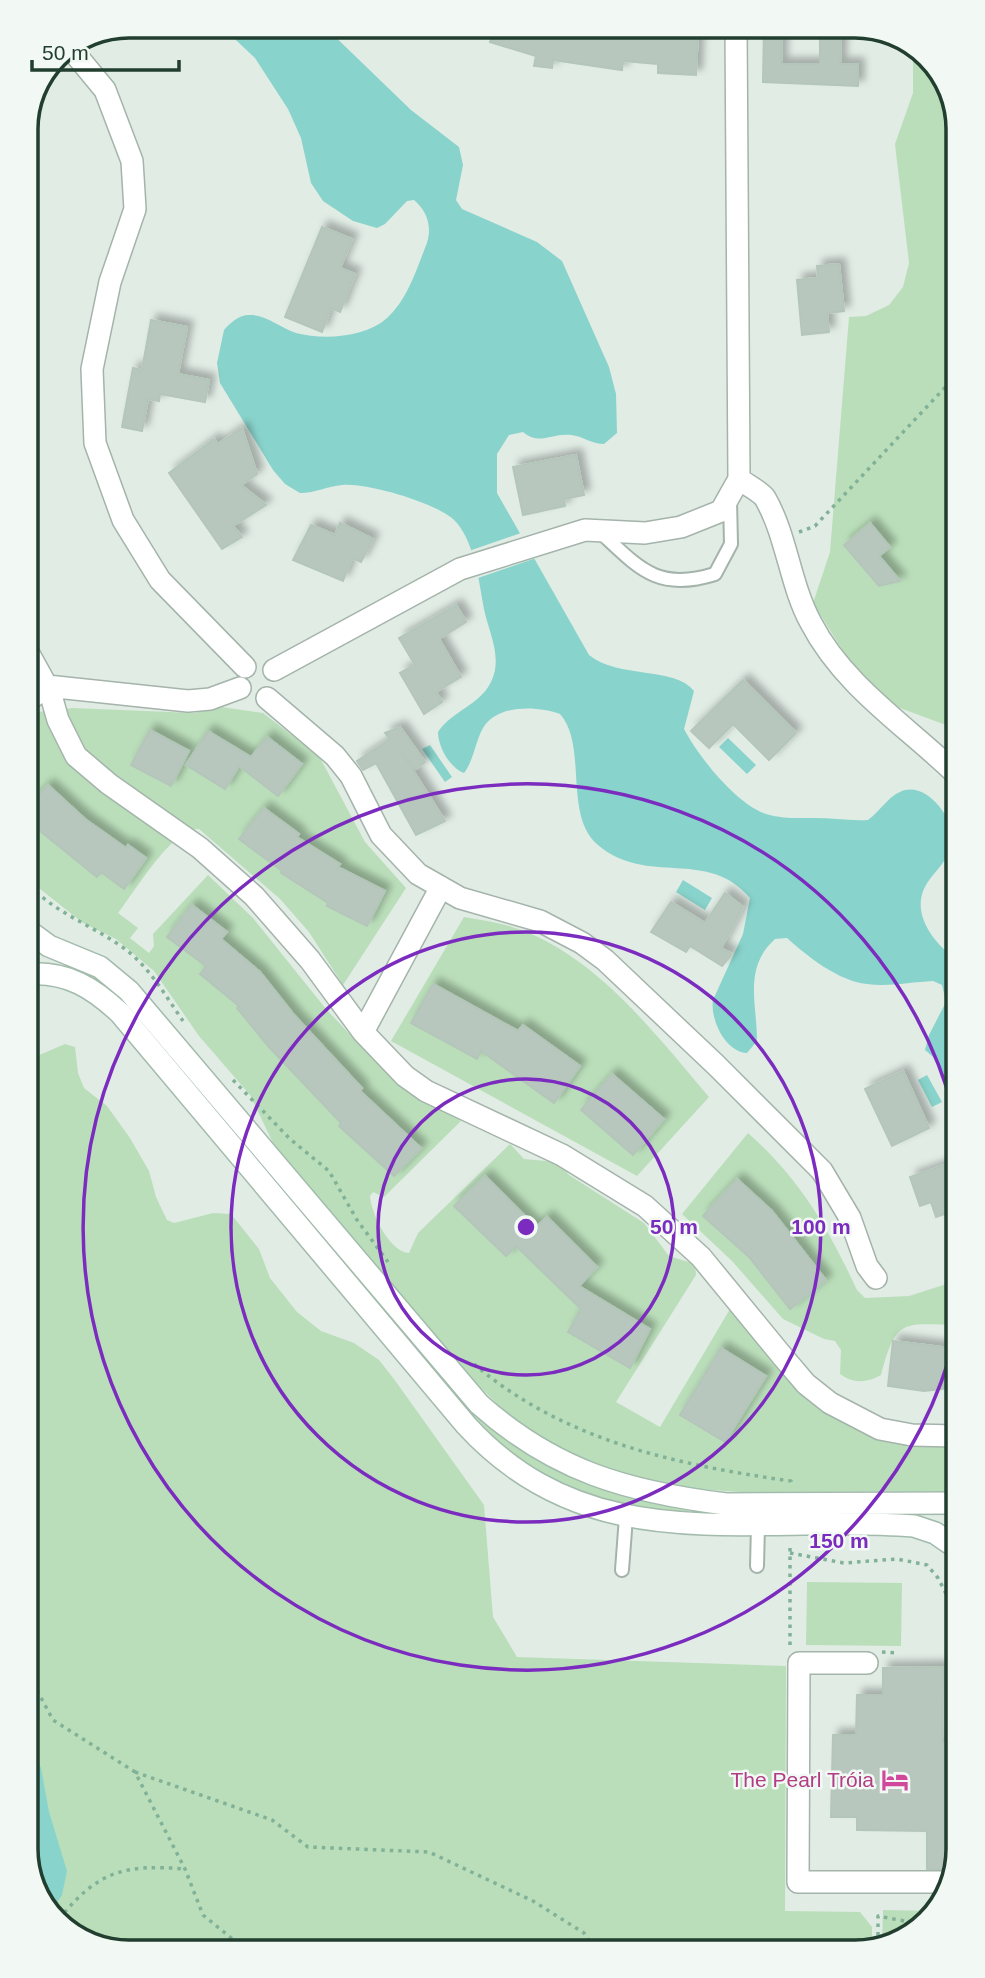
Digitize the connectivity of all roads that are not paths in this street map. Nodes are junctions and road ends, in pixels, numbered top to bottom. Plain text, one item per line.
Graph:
1 (737, 39) edge
2 (77, 56) edge
3 (735, 487) junction
4 (599, 531) junction
5 (274, 670) junction
6 (242, 677) junction
7 (39, 680) edge
8 (267, 698) junction
9 (946, 764) edge
10 (441, 887) junction
11 (39, 939) edge
12 (39, 974) edge
13 (363, 1032) junction
14 (876, 1278) dead end
15 (946, 1437) edge
16 (946, 1503) edge
17 (626, 1517) junction
18 (758, 1525) junction
19 (946, 1541) edge
20 (757, 1566) dead end
21 (622, 1570) dead end
22 (869, 1658) road end
23 (940, 1882) edge

1 - 3 street
2 - 6 street
3 - 4 street
3 - 4 lane
3 - 9 street
4 - 5 street
5 - 6 street
5 - 8 street
6 - 7 street
6 - 8 street
7 - 13 street
8 - 10 street
10 - 13 street
10 - 14 street
11 - 16 street
12 - 17 street
13 - 15 street
17 - 18 street
17 - 21 lane
18 - 19 street
18 - 20 lane
22 - 23 street

